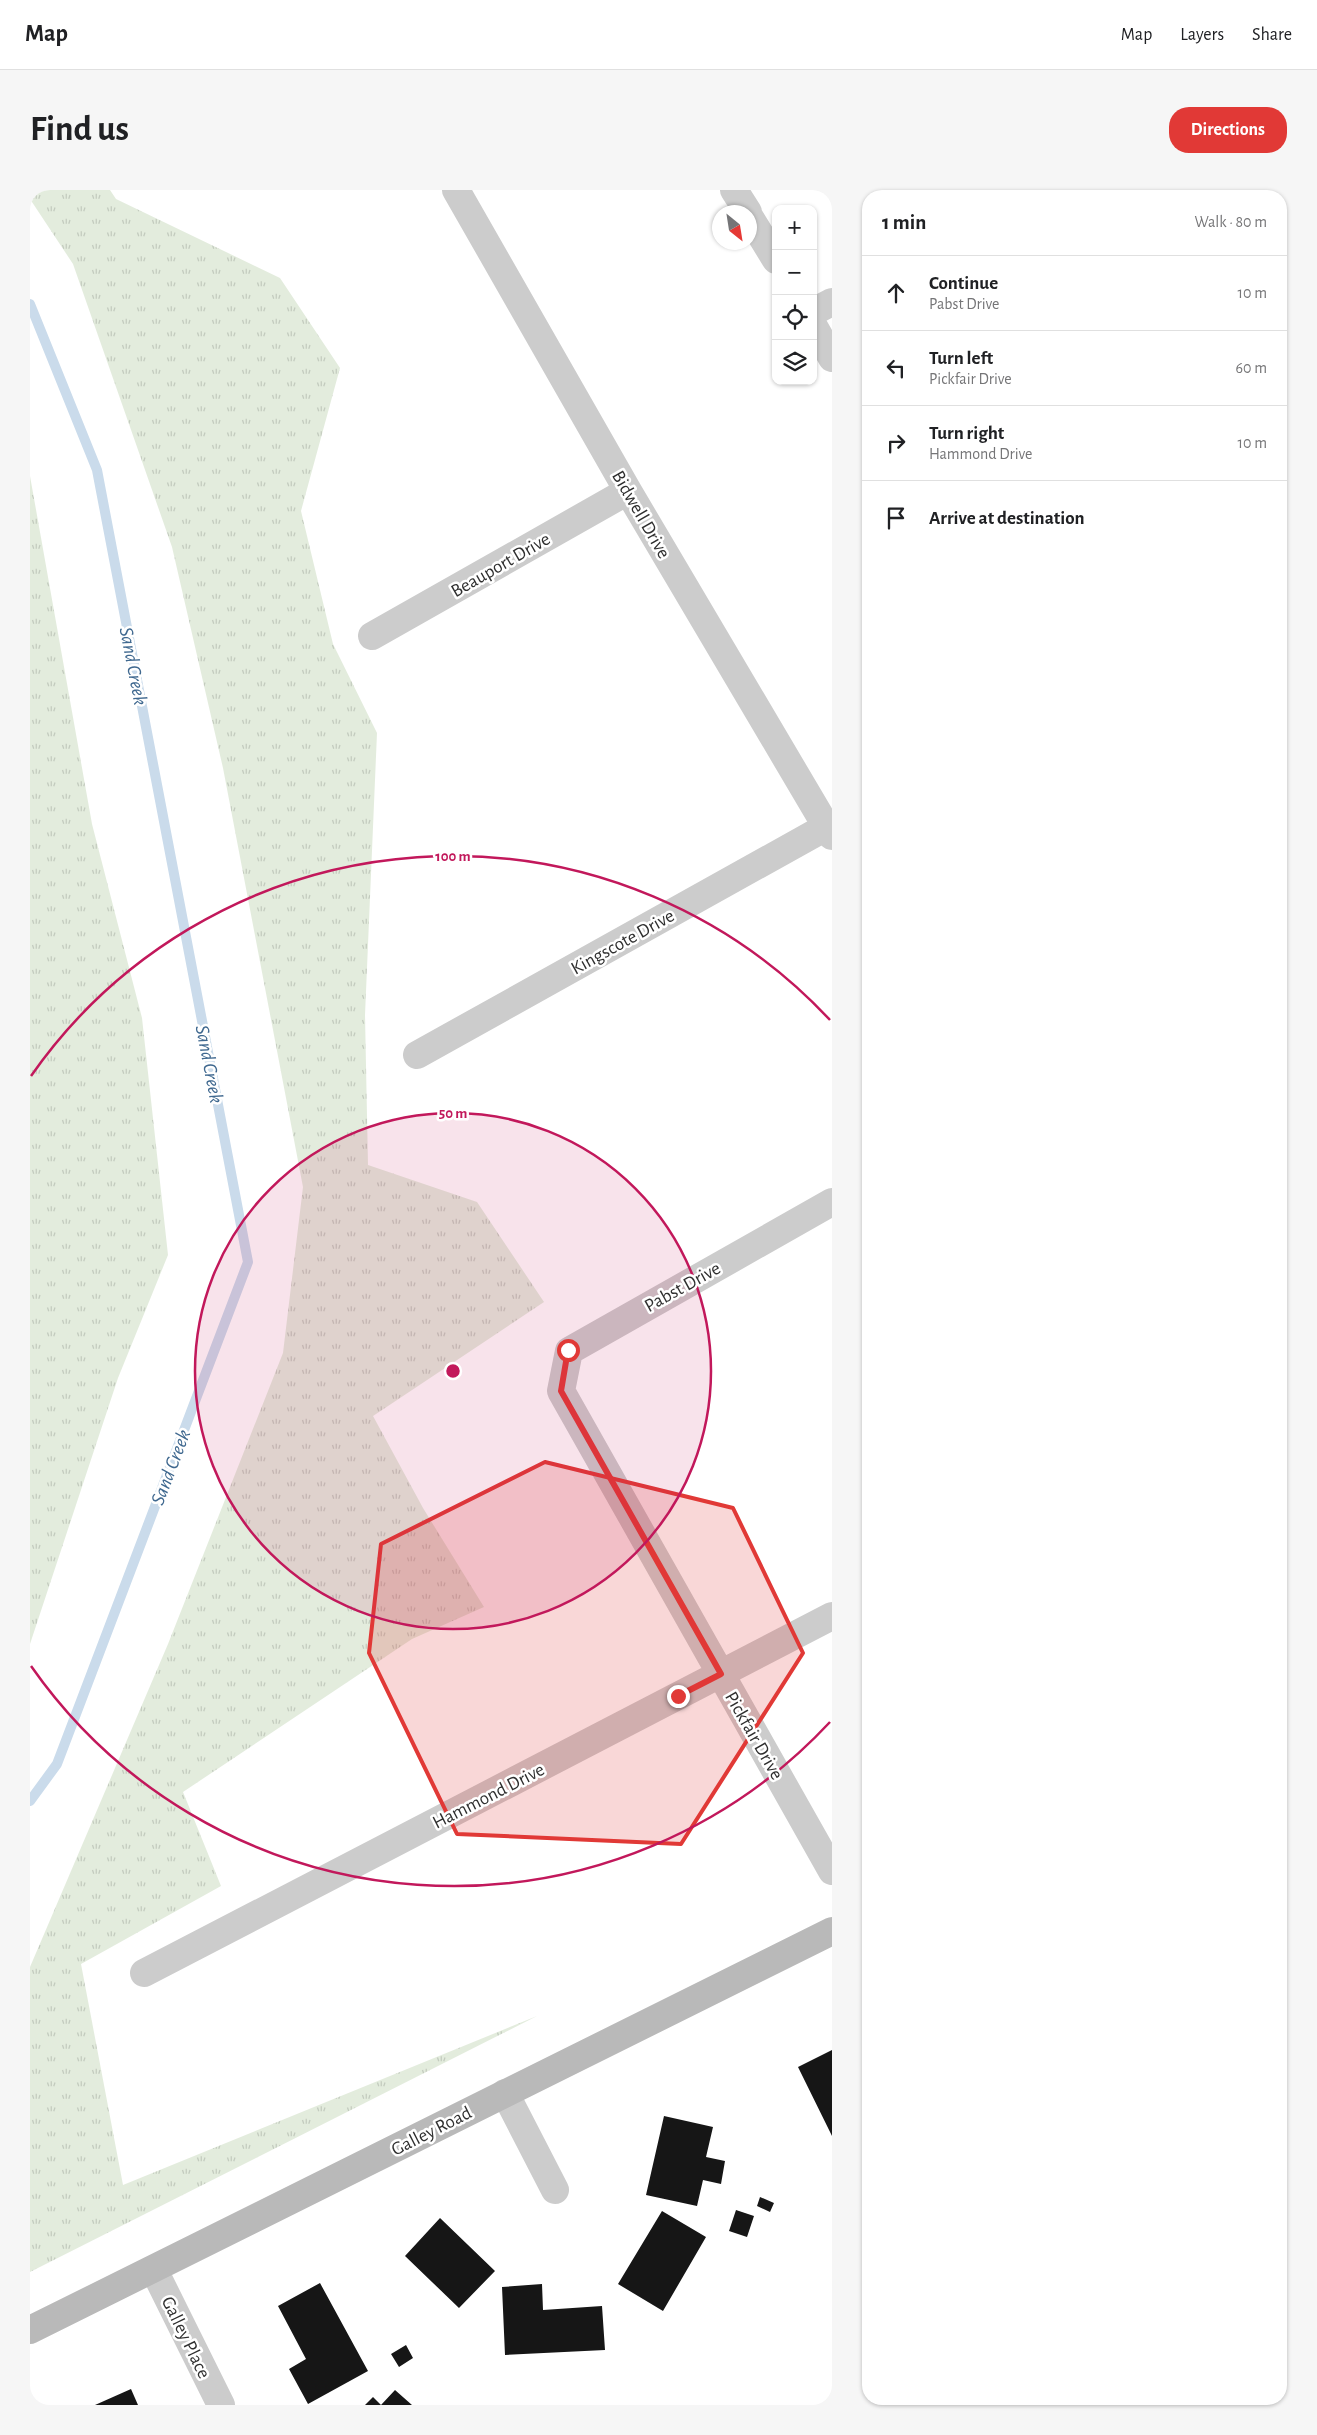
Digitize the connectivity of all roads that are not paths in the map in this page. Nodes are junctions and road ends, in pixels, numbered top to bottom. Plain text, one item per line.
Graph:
1 (456, 190) edge
2 (734, 190) edge
3 (744, 205) edge
4 (757, 228) edge
5 (772, 253) edge
6 (832, 302) edge
7 (817, 310) edge
8 (817, 332) edge
9 (832, 358) edge
10 (628, 491) junction
11 (372, 636) dead end
12 (829, 831) edge
13 (417, 1055) dead end
14 (832, 1202) edge
15 (561, 1391) joint
16 (832, 1616) edge
17 (721, 1674) junction
18 (832, 1871) edge
19 (832, 1931) edge
20 (144, 1973) dead end
21 (505, 2093) junction
22 (555, 2190) dead end
23 (154, 2270) junction
24 (30, 2330) edge
25 (221, 2405) edge

1 - 10 street, Bidwell Drive
2 - 3 street
4 - 5 street
6 - 7 street
8 - 9 street
10 - 11 street, Beauport Drive
10 - 12 street, Bidwell Drive
12 - 13 street, Kingscote Drive
14 - 15 street, Pabst Drive
15 - 17 street, Pickfair Drive
16 - 17 street, Hammond Drive
17 - 18 street, Pickfair Drive
17 - 20 street, Hammond Drive
19 - 21 main road, Galley Road
21 - 22 street
21 - 23 main road, Galley Road
23 - 24 main road, Galley Road
23 - 25 street, Galley Place

